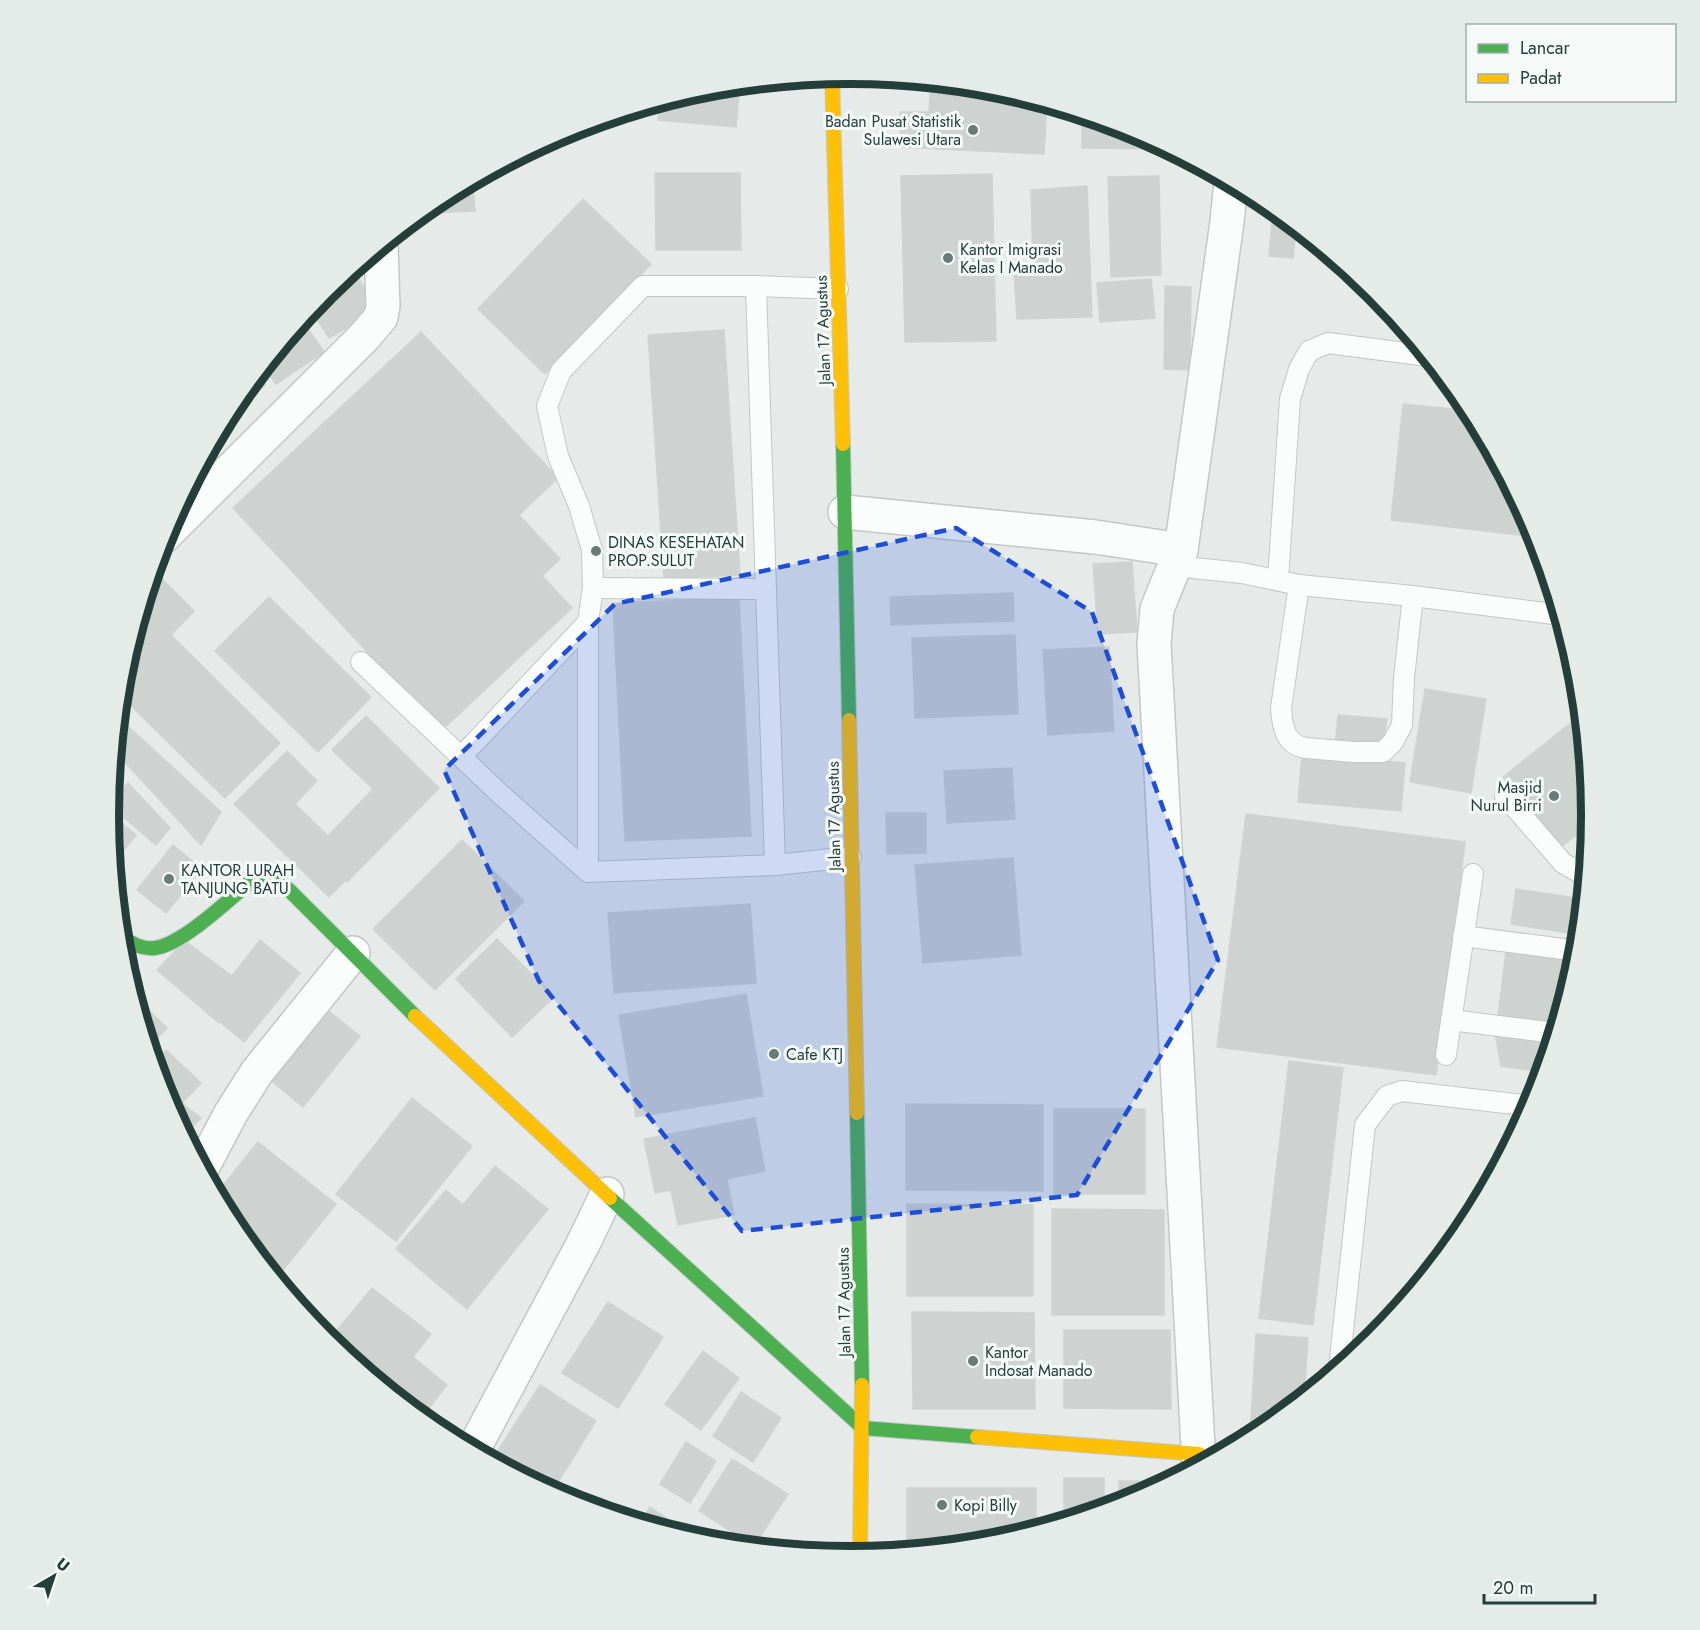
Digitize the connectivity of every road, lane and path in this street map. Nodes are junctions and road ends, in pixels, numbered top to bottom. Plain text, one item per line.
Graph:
1 (832, 85) edge
2 (1230, 191) edge
3 (381, 254) edge
4 (756, 286) junction
5 (838, 289) junction
6 (1418, 355) edge
7 (845, 512) junction
8 (183, 517) edge
9 (1178, 558) junction
10 (1278, 580) junction
11 (1299, 585) junction
12 (593, 588) junction
13 (766, 589) junction
14 (1413, 596) junction
15 (1552, 614) edge
16 (588, 622) junction
17 (361, 662) dead end
18 (461, 757) junction
19 (1504, 796) dead end
20 (851, 857) junction
21 (775, 865) junction
22 (588, 872) junction
23 (1578, 872) edge
24 (1473, 874) dead end
25 (1463, 936) junction
26 (130, 943) edge
27 (1568, 950) edge
28 (353, 953) junction
29 (1451, 1020) junction
30 (1547, 1032) edge
31 (1446, 1055) dead end
32 (1521, 1105) edge
33 (206, 1160) edge
34 (607, 1194) junction
35 (1340, 1357) edge
36 (863, 1428) junction
37 (477, 1443) edge
38 (1199, 1457) edge
39 (1196, 1459) edge
40 (860, 1546) edge

1 - 5 street, Jalan 17 Agustus
2 - 9 street
3 - 8 street
4 - 5 lane
4 - 12 lane
4 - 13 lane
5 - 7 street, Jalan 17 Agustus
6 - 10 lane
7 - 9 street
7 - 20 street, Jalan 17 Agustus
9 - 10 lane
9 - 38 street
10 - 11 lane
11 - 14 lane
11 - 14 lane
12 - 13 lane
12 - 16 lane
13 - 21 lane
14 - 15 lane
16 - 18 lane
16 - 22 lane
17 - 18 lane
18 - 22 lane
19 - 23 lane
20 - 21 lane
20 - 36 street, Jalan 17 Agustus
21 - 22 lane
24 - 25 lane
25 - 27 lane
25 - 29 lane
26 - 28 street
28 - 33 street
28 - 34 street
29 - 30 lane
29 - 31 lane
32 - 35 lane
34 - 36 street
34 - 37 street
36 - 39 street
36 - 40 street, Jalan 17 Agustus

